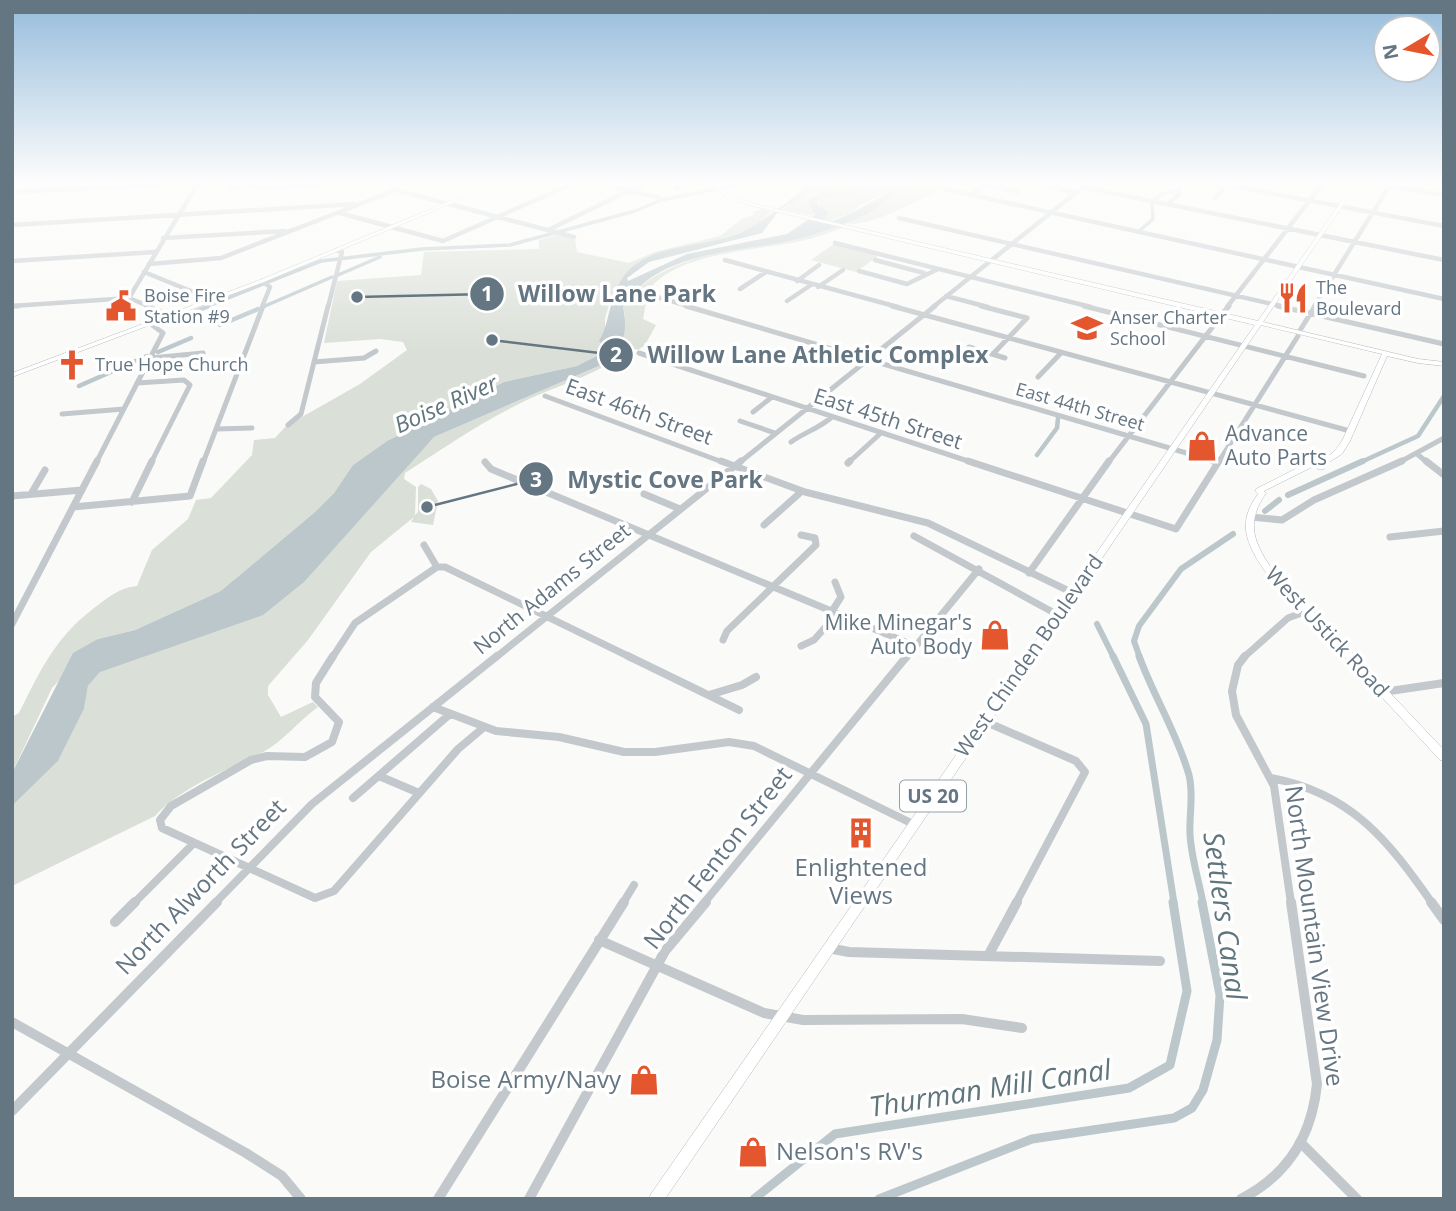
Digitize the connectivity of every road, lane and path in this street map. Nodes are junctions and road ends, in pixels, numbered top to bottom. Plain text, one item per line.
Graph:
1 (162, 240) edge
2 (270, 240) edge
3 (362, 240) edge
4 (905, 240) edge
5 (995, 240) edge
6 (1016, 240) edge
7 (1168, 240) edge
8 (1280, 240) edge
9 (1317, 240) edge
10 (1342, 240) edge
11 (1354, 242) junction
12 (835, 243) dead end
13 (1011, 243) junction
14 (336, 250) junction
15 (156, 252) junction
16 (724, 260) dead end
17 (875, 260) dead end
18 (991, 260) junction
19 (1264, 260) junction
20 (1444, 260) edge
21 (12, 261) edge
22 (907, 261) junction
23 (149, 264) junction
24 (819, 265) dead end
25 (900, 267) junction
26 (1297, 267) junction
27 (938, 269) junction
28 (843, 270) dead end
29 (859, 271) dead end
30 (145, 272) junction
31 (766, 272) junction
32 (928, 274) junction
33 (1334, 275) junction
34 (885, 277) junction
35 (969, 277) junction
36 (797, 281) junction
37 (265, 282) junction
38 (811, 285) junction
39 (818, 287) junction
40 (740, 289) dead end
41 (1236, 295) junction
42 (946, 296) junction
43 (657, 297) dead end
44 (129, 298) junction
45 (1444, 299) edge
46 (213, 300) junction
47 (793, 303) dead end
48 (1272, 304) junction
49 (12, 306) edge
50 (1311, 313) junction
51 (922, 315) junction
52 (1221, 315) junction
53 (171, 316) junction
54 (151, 324) junction
55 (1259, 324) junction
56 (1299, 334) junction
57 (1206, 336) junction
58 (1010, 339) junction
59 (1444, 344) edge
60 (196, 345) dead end
61 (1245, 346) junction
62 (969, 347) dead end
63 (376, 351) dead end
64 (203, 353) dead end
65 (639, 353) dead end
66 (1061, 353) junction
67 (192, 354) junction
68 (993, 354) junction
69 (1385, 355) junction
70 (1285, 356) junction
71 (150, 358) junction
72 (868, 358) junction
73 (1005, 358) dead end
74 (314, 362) junction
75 (1444, 366) edge
76 (12, 375) edge
77 (1038, 376) dead end
78 (1364, 376) dead end
79 (137, 383) junction
80 (1171, 383) junction
81 (1211, 394) junction
82 (545, 396) dead end
83 (772, 397) junction
84 (1254, 405) junction
85 (806, 408) junction
86 (124, 409) junction
87 (753, 412) dead end
88 (62, 414) dead end
89 (832, 417) junction
90 (740, 421) dead end
91 (288, 425) dead end
92 (252, 428) dead end
93 (217, 429) junction
94 (1350, 431) junction
95 (775, 433) junction
96 (881, 433) junction
97 (1130, 436) junction
98 (1444, 438) edge
99 (791, 442) dead end
100 (1172, 449) junction
101 (1417, 454) junction
102 (485, 462) dead end
103 (1217, 462) junction
104 (848, 463) dead end
105 (1320, 464) joint
106 (733, 466) junction
107 (45, 470) dead end
108 (1444, 475) edge
109 (82, 490) junction
110 (802, 491) junction
111 (1262, 493) joint
112 (31, 494) junction
113 (644, 494) dead end
114 (12, 496) edge
115 (1080, 499) junction
116 (132, 502) junction
117 (73, 508) junction
118 (680, 509) junction
119 (1127, 514) junction
120 (1250, 517) junction
121 (764, 525) dead end
122 (1444, 531) edge
123 (648, 534) junction
124 (801, 534) dead end
125 (915, 536) dead end
126 (1390, 537) dead end
127 (424, 545) dead end
128 (438, 567) junction
129 (979, 569) junction
130 (1029, 573) junction
131 (835, 582) dead end
132 (391, 584) dead end
133 (772, 586) junction
134 (401, 589) junction
135 (1073, 593) junction
136 (1307, 611) junction
137 (835, 613) junction
138 (1058, 615) junction
139 (545, 616) junction
140 (12, 624) edge
141 (723, 640) dead end
142 (801, 646) dead end
143 (915, 646) junction
144 (756, 677) dead end
145 (1444, 683) edge
146 (1383, 692) junction
147 (709, 695) junction
148 (433, 707) junction
149 (739, 710) dead end
150 (450, 714) junction
151 (984, 721) junction
152 (350, 726) dead end
153 (340, 728) junction
154 (483, 728) junction
155 (1444, 757) edge
156 (810, 774) junction
157 (379, 776) junction
158 (1271, 778) junction
159 (419, 793) junction
160 (353, 798) dead end
161 (913, 824) junction
162 (194, 843) junction
163 (247, 867) junction
164 (634, 885) dead end
165 (1444, 920) edge
166 (114, 922) dead end
167 (599, 940) junction
168 (827, 947) junction
169 (988, 957) junction
170 (1160, 961) dead end
171 (659, 967) junction
172 (780, 1016) junction
173 (12, 1022) edge
174 (1022, 1028) dead end
175 (68, 1053) junction
176 (12, 1111) edge
177 (1302, 1144) junction
178 (301, 1199) edge
179 (438, 1199) edge
180 (529, 1199) edge
181 (656, 1199) edge
182 (1241, 1199) edge
183 (1357, 1199) edge

1 - 15 street
2 - 23 street
3 - 14 main road
4 - 18 main road
5 - 13 street
6 - 13 street, North Adams Street
7 - 19 street
8 - 19 street
9 - 26 main road, West Chinden Boulevard / US 20
10 - 11 street
11 - 20 street
11 - 33 street
12 - 22 street
13 - 18 street, North Adams Street
13 - 41 street
14 - 37 main road
14 - 74 street
15 - 21 street
15 - 23 street
16 - 31 street
17 - 25 street
18 - 35 street, North Adams Street
18 - 52 main road
19 - 26 street
19 - 41 street
22 - 25 street
22 - 27 street
23 - 30 street
24 - 36 street
25 - 32 street
25 - 34 street
26 - 33 street
26 - 48 main road, West Chinden Boulevard / US 20
27 - 32 street
27 - 35 street
28 - 39 street
29 - 34 street
30 - 44 street
30 - 46 street
31 - 36 street
31 - 40 street
32 - 34 street
33 - 45 street
33 - 50 street
35 - 42 street, North Adams Street
35 - 57 street
36 - 38 street
37 - 46 main road
37 - 93 street
38 - 39 street
38 - 47 street
39 - 51 street
41 - 48 street
41 - 52 street
42 - 51 street, North Adams Street
42 - 58 street
43 - 72 street, East 44th Street
44 - 49 street
44 - 53 street
46 - 53 main road
48 - 50 street
48 - 55 main road, West Chinden Boulevard / US 20
50 - 56 street
50 - 59 street
51 - 58 street
51 - 72 street, North Adams Street
52 - 55 main road
52 - 57 street
53 - 54 main road
54 - 71 street
54 - 76 main road
55 - 56 main road
55 - 61 main road, West Chinden Boulevard / US 20
56 - 69 main road
56 - 70 street
57 - 61 street
57 - 80 street
58 - 66 street
58 - 68 street
60 - 67 street
61 - 70 street
61 - 81 main road, West Chinden Boulevard / US 20
62 - 68 street
63 - 74 street
64 - 67 street
65 - 83 street, East 45th Street
66 - 77 street
66 - 80 street
67 - 71 street
68 - 73 street
69 - 75 main road
69 - 94 main road
70 - 78 street
70 - 84 street
71 - 79 street
72 - 85 street, North Adams Street
72 - 97 street, East 44th Street
74 - 91 street
79 - 86 street
79 - 116 street
80 - 81 street
80 - 97 street
81 - 84 street
81 - 100 main road, West Chinden Boulevard / US 20
82 - 106 street, East 46th Street
83 - 85 street, East 45th Street
83 - 87 street
84 - 94 street
84 - 103 street
85 - 89 street, East 45th Street
85 - 95 street, North Adams Street
86 - 88 street
86 - 109 street
89 - 96 street, East 45th Street
89 - 99 street
90 - 95 street
92 - 93 street
93 - 116 street
94 - 105 main road
95 - 106 street, North Adams Street
96 - 104 street
96 - 115 street, East 45th Street
97 - 100 street, East 44th Street
97 - 115 street
98 - 101 street
100 - 103 street, East 44th Street
100 - 119 main road, West Chinden Boulevard / US 20
101 - 108 street
101 - 120 street
102 - 123 street
103 - 119 street, East 45th Street
105 - 111 main road
106 - 110 street, East 46th Street
106 - 118 street, North Adams Street
107 - 112 street
109 - 112 street
109 - 117 street
110 - 121 street
110 - 130 street, East 46th Street
111 - 120 main road
112 - 114 street
113 - 118 street
115 - 119 street, East 45th Street
115 - 130 street
116 - 117 street
117 - 140 street
118 - 123 street, North Adams Street
119 - 135 main road, West Chinden Boulevard / US 20
120 - 136 main road, West Ustick Road
122 - 126 street
123 - 133 street
123 - 139 street, North Adams Street
124 - 133 street
125 - 129 street
127 - 128 street
128 - 134 street
128 - 139 street
129 - 138 street
129 - 143 street, North Fenton Street
130 - 135 street, East 46th Street
131 - 137 street
132 - 134 street
133 - 137 street
133 - 141 street
134 - 153 street
135 - 138 main road, West Chinden Boulevard / US 20
136 - 146 main road, West Ustick Road
136 - 158 street, North Mountain View Drive
137 - 142 street
137 - 143 street
138 - 151 main road, West Chinden Boulevard / US 20
139 - 147 street
139 - 148 street, North Adams Street
143 - 156 street, North Fenton Street
144 - 147 street
145 - 146 street
146 - 155 main road, West Ustick Road
147 - 149 street
148 - 150 street
148 - 163 street, North Alworth Street
150 - 154 street
150 - 157 street
151 - 161 main road, West Chinden Boulevard / US 20
151 - 169 street
152 - 153 street
153 - 162 street
154 - 156 street
154 - 159 street
156 - 161 street
156 - 171 street, North Fenton Street
157 - 159 street
157 - 160 street
158 - 165 street
158 - 177 street, North Mountain View Drive
159 - 163 street
161 - 168 main road, West Chinden Boulevard / US 20
162 - 163 street
162 - 166 street
163 - 175 street, North Alworth Street
164 - 167 street
167 - 171 street
167 - 179 street
168 - 169 street
168 - 172 main road, West Chinden Boulevard / US 20
169 - 170 street
171 - 172 street
171 - 180 street, North Fenton Street
172 - 174 street
172 - 181 main road, West Chinden Boulevard / US 20
173 - 175 street
175 - 176 street, North Alworth Street
175 - 178 street
177 - 182 street, North Mountain View Drive
177 - 183 street

